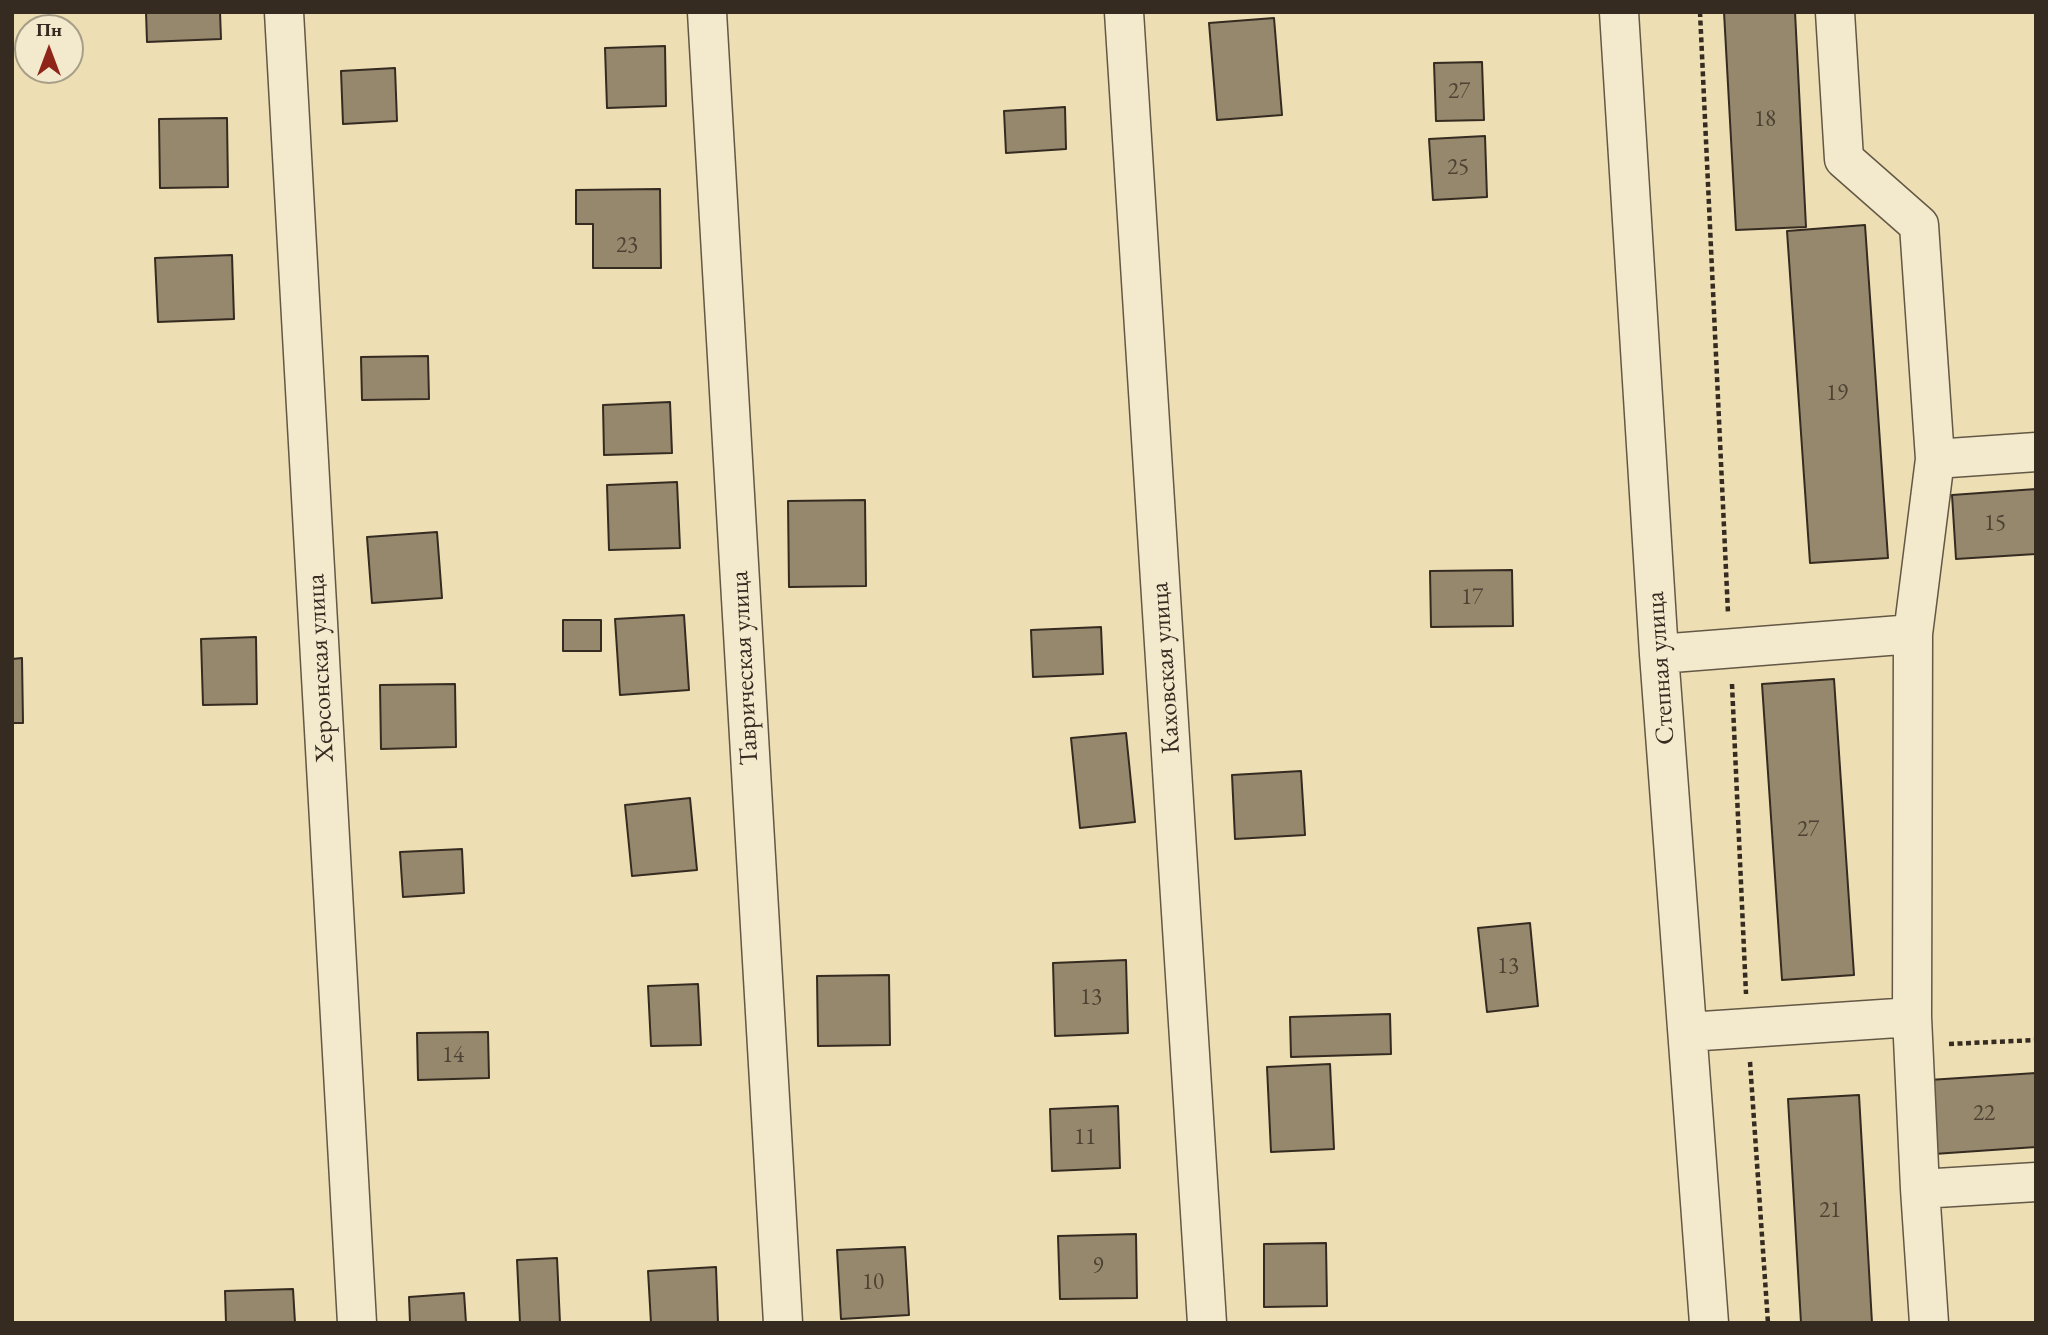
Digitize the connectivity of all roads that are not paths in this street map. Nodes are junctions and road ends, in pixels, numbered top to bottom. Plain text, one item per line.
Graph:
1 (284, 12) edge
2 (707, 12) edge
3 (1124, 12) edge
4 (1619, 12) edge
5 (1835, 12) edge
6 (2036, 452) edge
7 (1936, 459) junction
8 (1913, 634) junction
9 (1659, 654) junction
10 (1688, 1031) junction
11 (1913, 1031) junction
12 (2036, 1182) edge
13 (1920, 1189) junction
14 (358, 1323) edge
15 (783, 1323) edge
16 (1207, 1323) edge
17 (1709, 1323) edge
18 (1929, 1323) edge

1 - 14 street, Херсонская улица
2 - 15 street, Таврическая улица
3 - 16 street, Каховская улица
4 - 9 street, Степная улица
5 - 7 street
6 - 7 street
7 - 8 street
8 - 9 street
8 - 11 street
9 - 10 street, Степная улица
10 - 11 street
10 - 17 street, Степная улица
11 - 13 street
12 - 13 street
13 - 18 street

